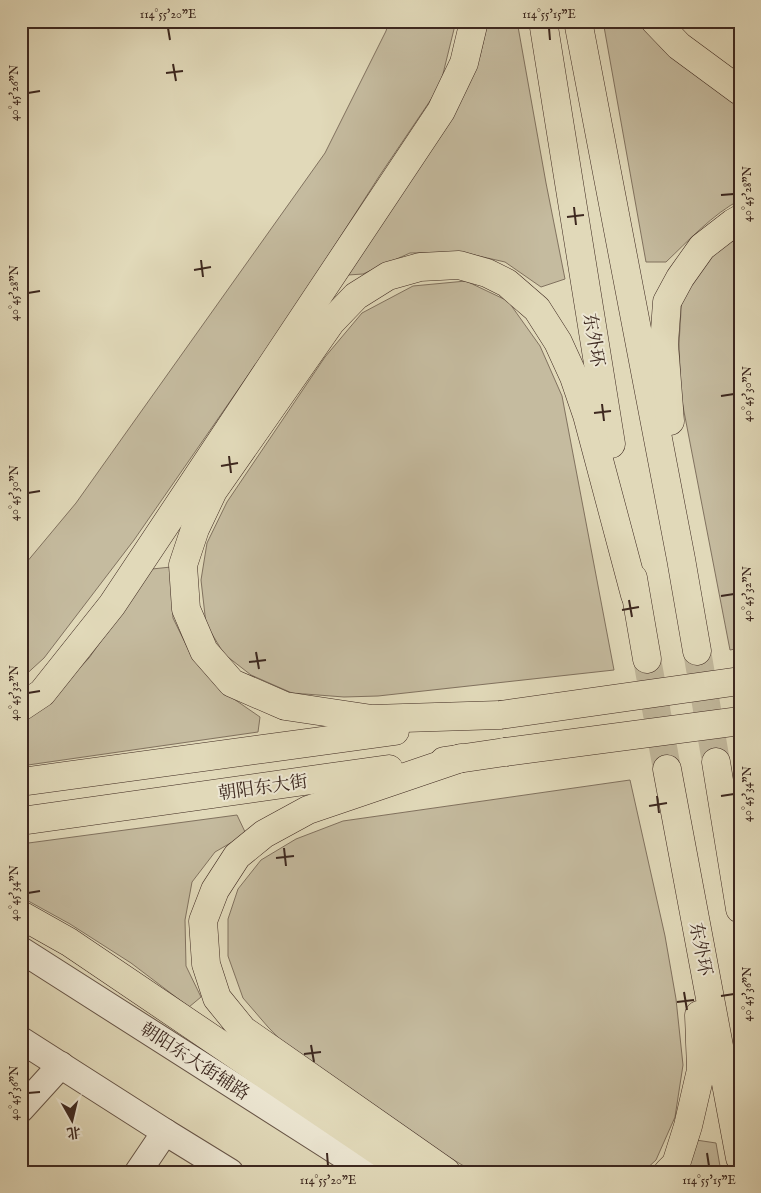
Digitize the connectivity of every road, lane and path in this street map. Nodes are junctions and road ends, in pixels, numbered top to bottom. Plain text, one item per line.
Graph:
1 (474, 21) edge
2 (543, 21) edge
3 (578, 21) edge
4 (655, 21) edge
5 (740, 91) edge
6 (740, 219) edge
7 (687, 591) junction
8 (635, 595) junction
9 (697, 651) tunnel mouth
10 (647, 659) tunnel mouth
11 (740, 681) edge
12 (21, 708) edge
13 (500, 715) junction
14 (740, 721) edge
15 (462, 758) junction
16 (716, 762) tunnel mouth
17 (667, 769) tunnel mouth
18 (21, 782) edge
19 (21, 821) edge
20 (729, 845) junction
21 (683, 854) junction
22 (740, 882) edge
23 (740, 909) edge
24 (21, 915) edge
25 (21, 950) edge
26 (21, 1040) edge
27 (61, 1065) junction
28 (21, 1109) edge
29 (165, 1132) junction
30 (740, 1158) edge
31 (229, 1171) edge
32 (138, 1172) edge
33 (369, 1172) edge
34 (409, 1172) edge
35 (446, 1172) edge
36 (668, 1172) edge

1 - 12 main road
2 - 8 main road, 东外环
3 - 7 main road
4 - 5 main road
6 - 7 main road
7 - 9 main road
8 - 10 main road, 东外环
8 - 13 main road
11 - 13 main road, bridge
13 - 18 main road
14 - 15 main road, 朝阳东大街, bridge
15 - 19 main road, 朝阳东大街
15 - 35 main road
16 - 20 main road
17 - 21 main road, 东外环
20 - 22 main road
20 - 23 main road
21 - 30 main road, 东外环
21 - 36 main road
24 - 34 main road
25 - 33 street, 朝阳东大街辅路
26 - 27 street
27 - 28 street
27 - 29 street
29 - 31 street
29 - 32 street

